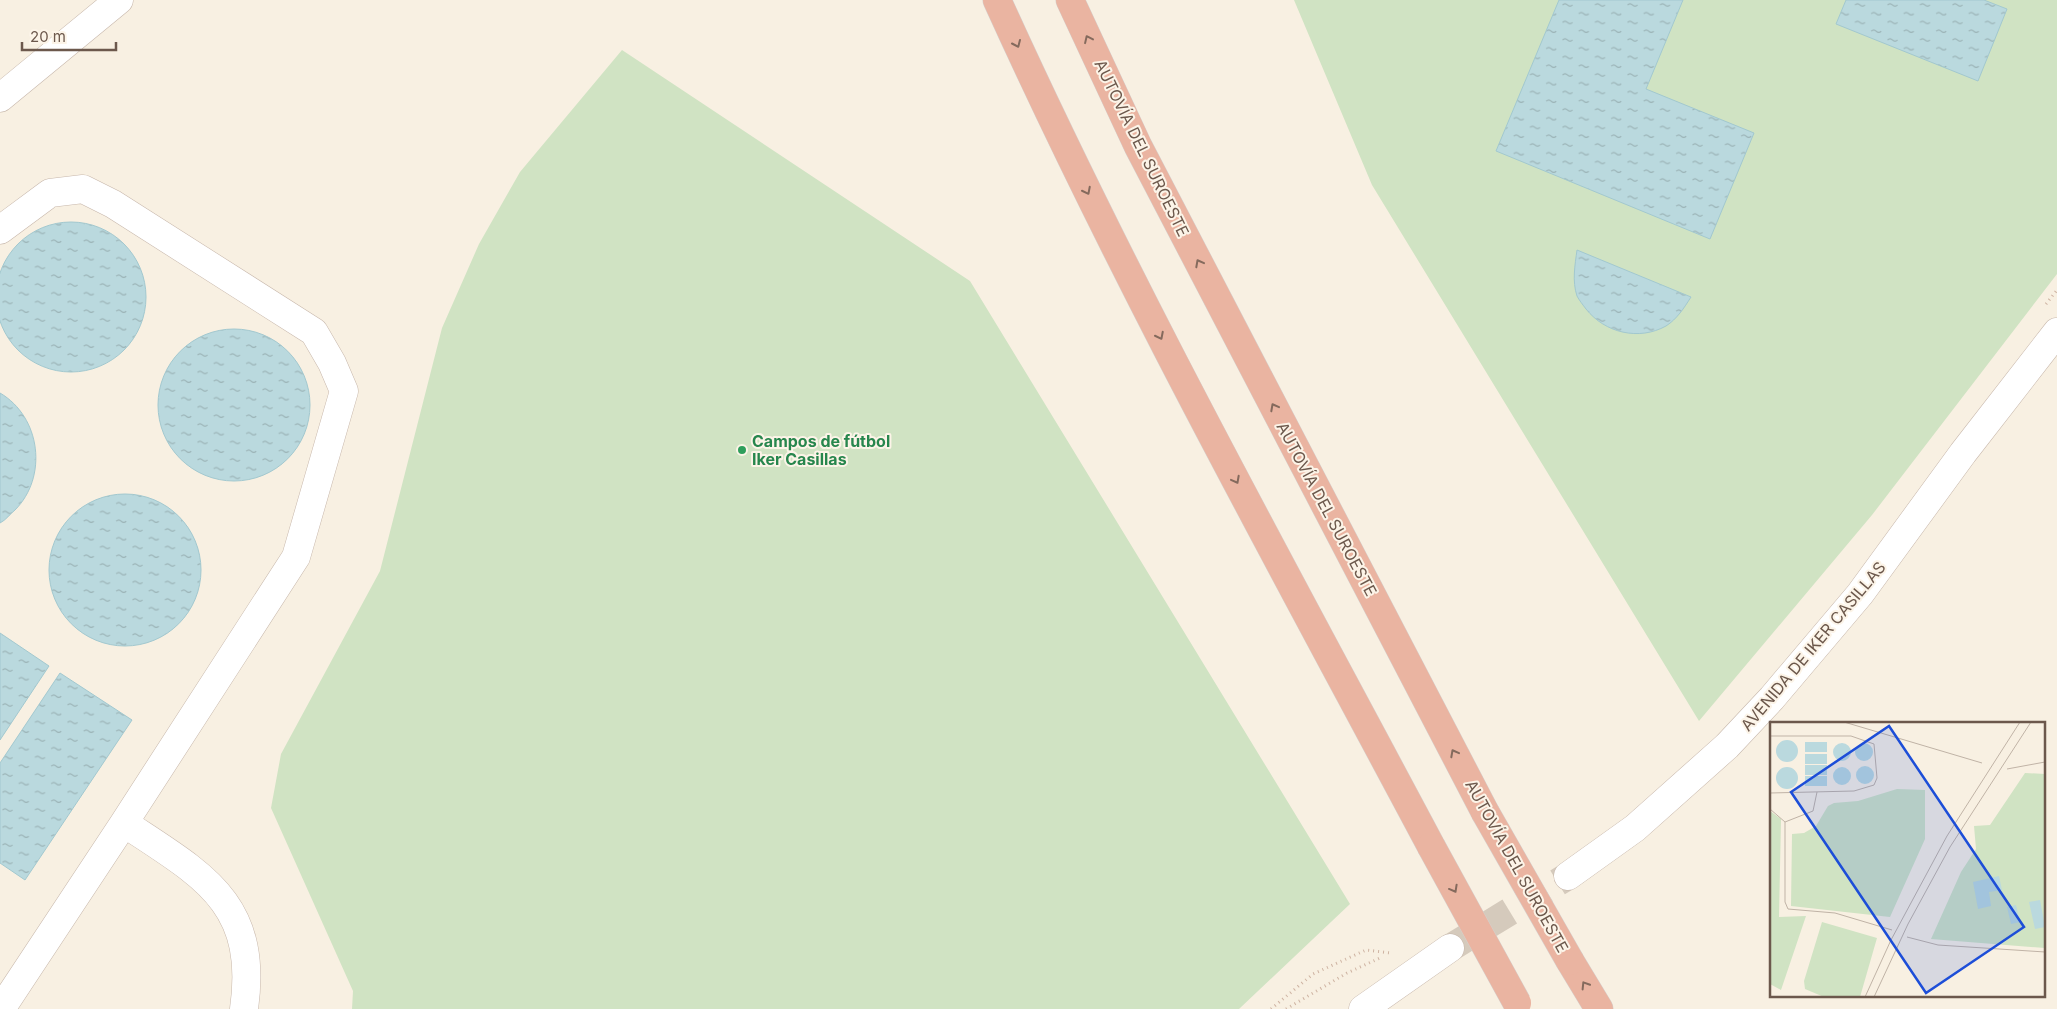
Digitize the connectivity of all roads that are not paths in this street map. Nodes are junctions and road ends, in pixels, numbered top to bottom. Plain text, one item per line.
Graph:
1 (120, 0) edge
2 (997, 0) edge
3 (1070, 0) edge
4 (0, 98) edge
5 (0, 230) edge
6 (2057, 332) edge
7 (124, 823) junction
8 (1568, 876) tunnel mouth
9 (1450, 948) tunnel mouth
10 (1518, 1006) edge
11 (1, 1009) edge
12 (244, 1009) edge
13 (1363, 1009) edge
14 (1599, 1009) edge

1 - 4 street
2 -> 10 highway, bridge
14 -> 3 highway, AUTOVÍA DEL SUROESTE, bridge
5 - 7 street
6 - 8 street, AVENIDA DE IKER CASILLAS
7 - 11 street
7 - 12 street
9 - 13 street

